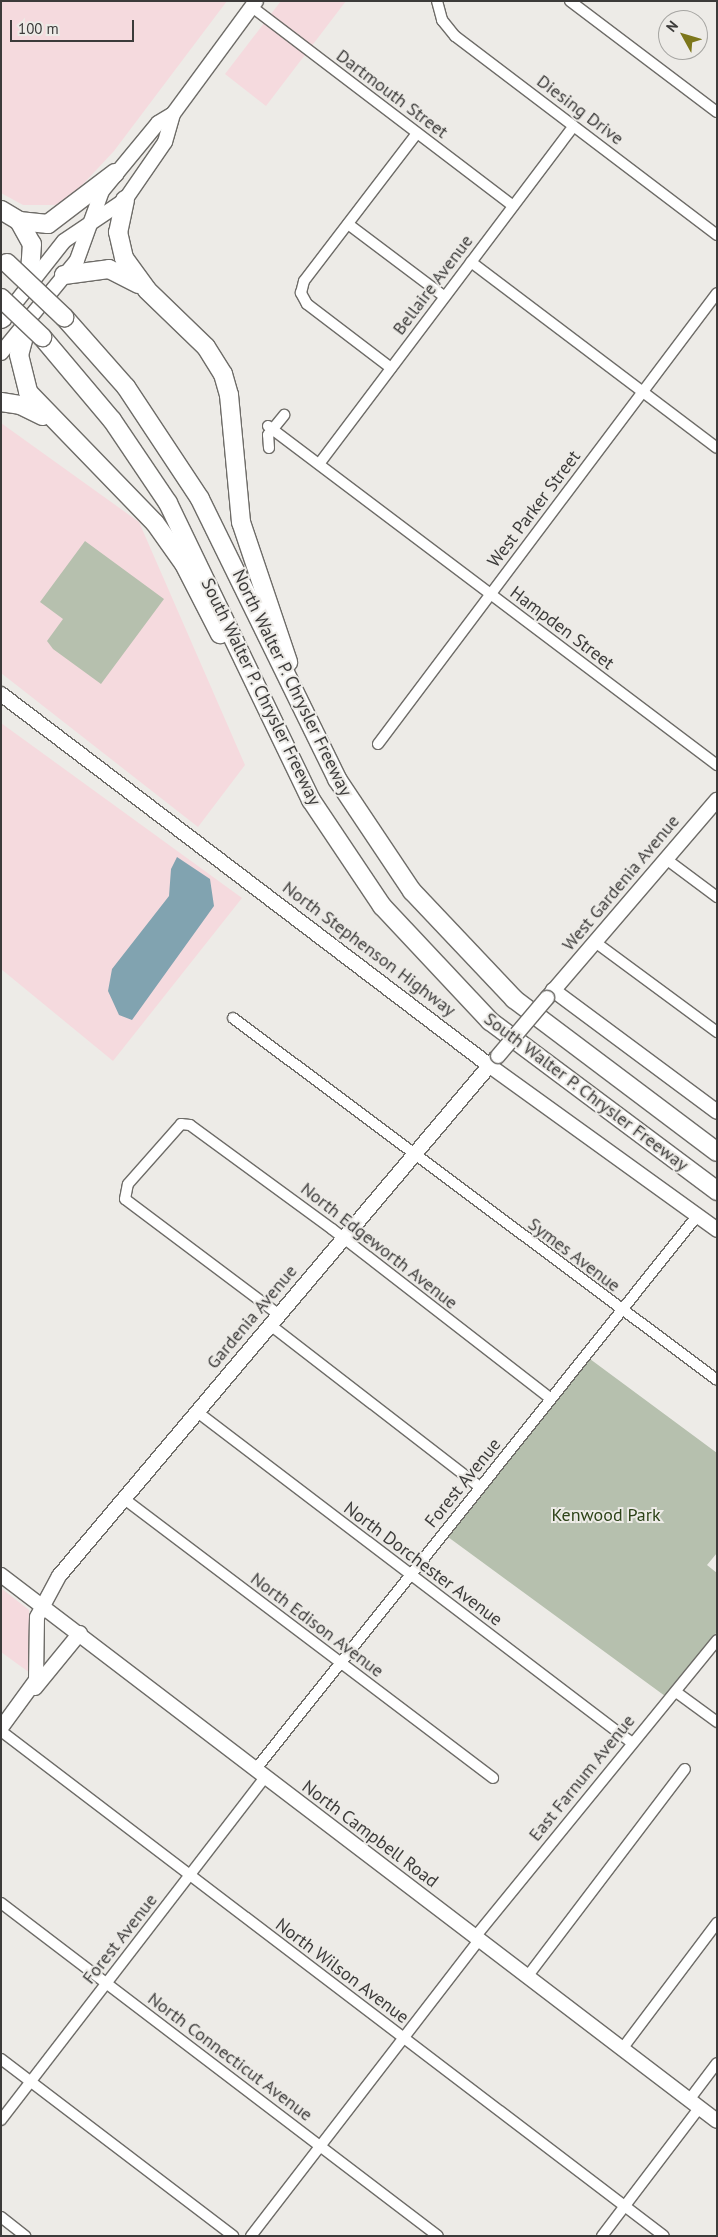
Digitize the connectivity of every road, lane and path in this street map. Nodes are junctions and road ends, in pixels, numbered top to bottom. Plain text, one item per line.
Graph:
1 (437, 1) edge
2 (570, 1) edge
3 (254, 3) edge
4 (717, 112) edge
5 (173, 114) junction
6 (574, 126) junction
7 (416, 133) junction
8 (115, 173) junction
9 (125, 200) junction
10 (513, 206) junction
11 (1, 210) edge
12 (19, 221) junction
13 (91, 224) junction
14 (348, 224) junction
15 (717, 235) edge
16 (4, 261) edge
17 (471, 262) junction
18 (64, 275) junction
19 (29, 286) junction
20 (147, 290) junction
21 (717, 293) edge
22 (445, 297) junction
23 (1, 298) edge
24 (29, 318) junction
25 (2, 319) edge
26 (1, 353) edge
27 (391, 368) junction
28 (643, 392) junction
29 (1, 402) edge
30 (284, 415) dead end
31 (58, 425) junction
32 (271, 428) junction
33 (269, 448) dead end
34 (717, 448) edge
35 (319, 464) junction
36 (490, 593) junction
37 (1, 694) edge
38 (300, 708) junction
39 (271, 723) junction
40 (378, 744) dead end
41 (717, 765) edge
42 (717, 800) edge
43 (666, 859) junction
44 (717, 897) edge
45 (595, 942) junction
46 (550, 994) junction
47 (233, 1018) dead end
48 (717, 1032) edge
49 (494, 1061) junction
50 (717, 1112) edge
51 (717, 1152) edge
52 (414, 1154) junction
53 (717, 1191) edge
54 (698, 1216) junction
55 (717, 1230) edge
56 (342, 1238) junction
57 (622, 1311) junction
58 (274, 1319) junction
59 (717, 1380) edge
60 (550, 1399) junction
61 (196, 1411) junction
62 (480, 1487) junction
63 (123, 1498) junction
64 (1, 1575) edge
65 (410, 1575) junction
66 (41, 1604) junction
67 (80, 1633) junction
68 (717, 1640) edge
69 (340, 1663) junction
70 (32, 1690) junction
71 (676, 1692) junction
72 (717, 1722) edge
73 (2, 1726) edge
74 (631, 1742) junction
75 (685, 1768) dead end
76 (260, 1774) junction
77 (493, 1778) dead end
78 (190, 1875) junction
79 (1, 1904) edge
80 (717, 1924) edge
81 (477, 1939) junction
82 (527, 1977) junction
83 (106, 1984) junction
84 (403, 2038) junction
85 (622, 2049) junction
86 (1, 2059) edge
87 (717, 2063) edge
88 (31, 2082) junction
89 (694, 2104) junction
90 (1, 2120) edge
91 (717, 2121) edge
92 (320, 2146) junction
93 (624, 2206) junction
94 (1, 2218) edge
95 (25, 2236) edge
96 (233, 2236) edge
97 (251, 2236) edge
98 (438, 2236) edge
99 (602, 2236) edge
100 (664, 2236) edge

1 - 6 street, Diesing Drive
2 - 4 street
3 - 5 street
3 - 7 street, Dartmouth Street
5 - 8 street
5 - 9 street
6 - 10 street, Bellaire Avenue
6 - 15 street, Diesing Drive
7 - 10 street, Dartmouth Street
7 - 14 street
8 - 12 highway
8 - 13 street
9 - 13 street
9 - 20 highway
10 - 17 street, Bellaire Avenue
11 - 12 highway
12 - 19 highway
13 - 18 street
13 - 19 street
14 - 22 street
14 - 27 street
16 - 38 highway, North Walter P. Chrysler Freeway, bridge
17 - 22 street, Bellaire Avenue
17 - 28 street
18 - 20 highway
18 - 24 street
19 - 25 street
20 - 38 highway
21 - 28 street, West Parker Street
22 - 27 street, Bellaire Avenue
23 - 39 highway, South Walter P. Chrysler Freeway, bridge
24 - 26 street
24 - 31 highway
27 - 35 street, Bellaire Avenue
28 - 34 street
28 - 36 street, West Parker Street
29 - 31 highway
30 - 32 street
31 - 39 highway
32 - 33 street
32 - 35 street, Hampden Street
35 - 36 street, Hampden Street
36 - 40 street, West Parker Street
36 - 41 street, Hampden Street
37 - 49 street, North Stephenson Highway
38 - 51 highway, North Walter P. Chrysler Freeway
39 - 53 highway, South Walter P. Chrysler Freeway
42 - 43 street, West Gardenia Avenue
43 - 44 street
43 - 45 street, West Gardenia Avenue
45 - 46 street, West Gardenia Avenue
45 - 48 street
46 - 49 street, Gardenia Avenue, bridge
46 - 50 street
47 - 52 street, Symes Avenue
49 - 52 street, Gardenia Avenue
49 - 54 street, North Stephenson Highway
52 - 56 street, Gardenia Avenue
52 - 57 street, Symes Avenue
54 - 55 street, North Stephenson Highway
54 - 57 street, Forest Avenue
56 - 58 street, Gardenia Avenue
56 - 58 street, North Edgeworth Avenue
56 - 60 street, North Edgeworth Avenue
57 - 59 street, Symes Avenue
57 - 60 street, Forest Avenue
58 - 61 street, Gardenia Avenue
58 - 62 street
60 - 62 street, Forest Avenue
61 - 63 street, Gardenia Avenue
61 - 65 street, North Dorchester Avenue
62 - 65 street, Forest Avenue
63 - 66 street, Gardenia Avenue
63 - 69 street, North Edison Avenue
64 - 66 street, North Campbell Road
65 - 69 street, Forest Avenue
65 - 74 street, North Dorchester Avenue
66 - 67 street, North Campbell Road
66 - 70 street, Gardenia Avenue
67 - 70 street, Gardenia Avenue
67 - 76 street, North Campbell Road
68 - 71 street, East Farnum Avenue
69 - 76 street, Forest Avenue
69 - 77 street, North Edison Avenue
70 - 73 street, Gardenia Avenue
71 - 72 street
71 - 74 street, East Farnum Avenue
73 - 78 street, North Wilson Avenue
74 - 81 street, East Farnum Avenue
75 - 82 street
76 - 78 street, Forest Avenue
76 - 81 street, North Campbell Road
78 - 83 street, Forest Avenue
78 - 84 street, North Wilson Avenue
79 - 83 street, North Connecticut Avenue
80 - 85 street
81 - 82 street, North Campbell Road
81 - 84 street, East Farnum Avenue
82 - 85 street, North Campbell Road
83 - 88 street, Forest Avenue
83 - 92 street, North Connecticut Avenue
84 - 92 street, East Farnum Avenue
84 - 93 street, North Wilson Avenue
85 - 89 street, North Campbell Road
86 - 88 street
87 - 89 street
88 - 90 street, Forest Avenue
88 - 96 street
89 - 91 street, North Campbell Road
89 - 93 street
92 - 97 street, East Farnum Avenue
92 - 98 street, North Connecticut Avenue
93 - 99 street
93 - 100 street, North Wilson Avenue
94 - 95 street

